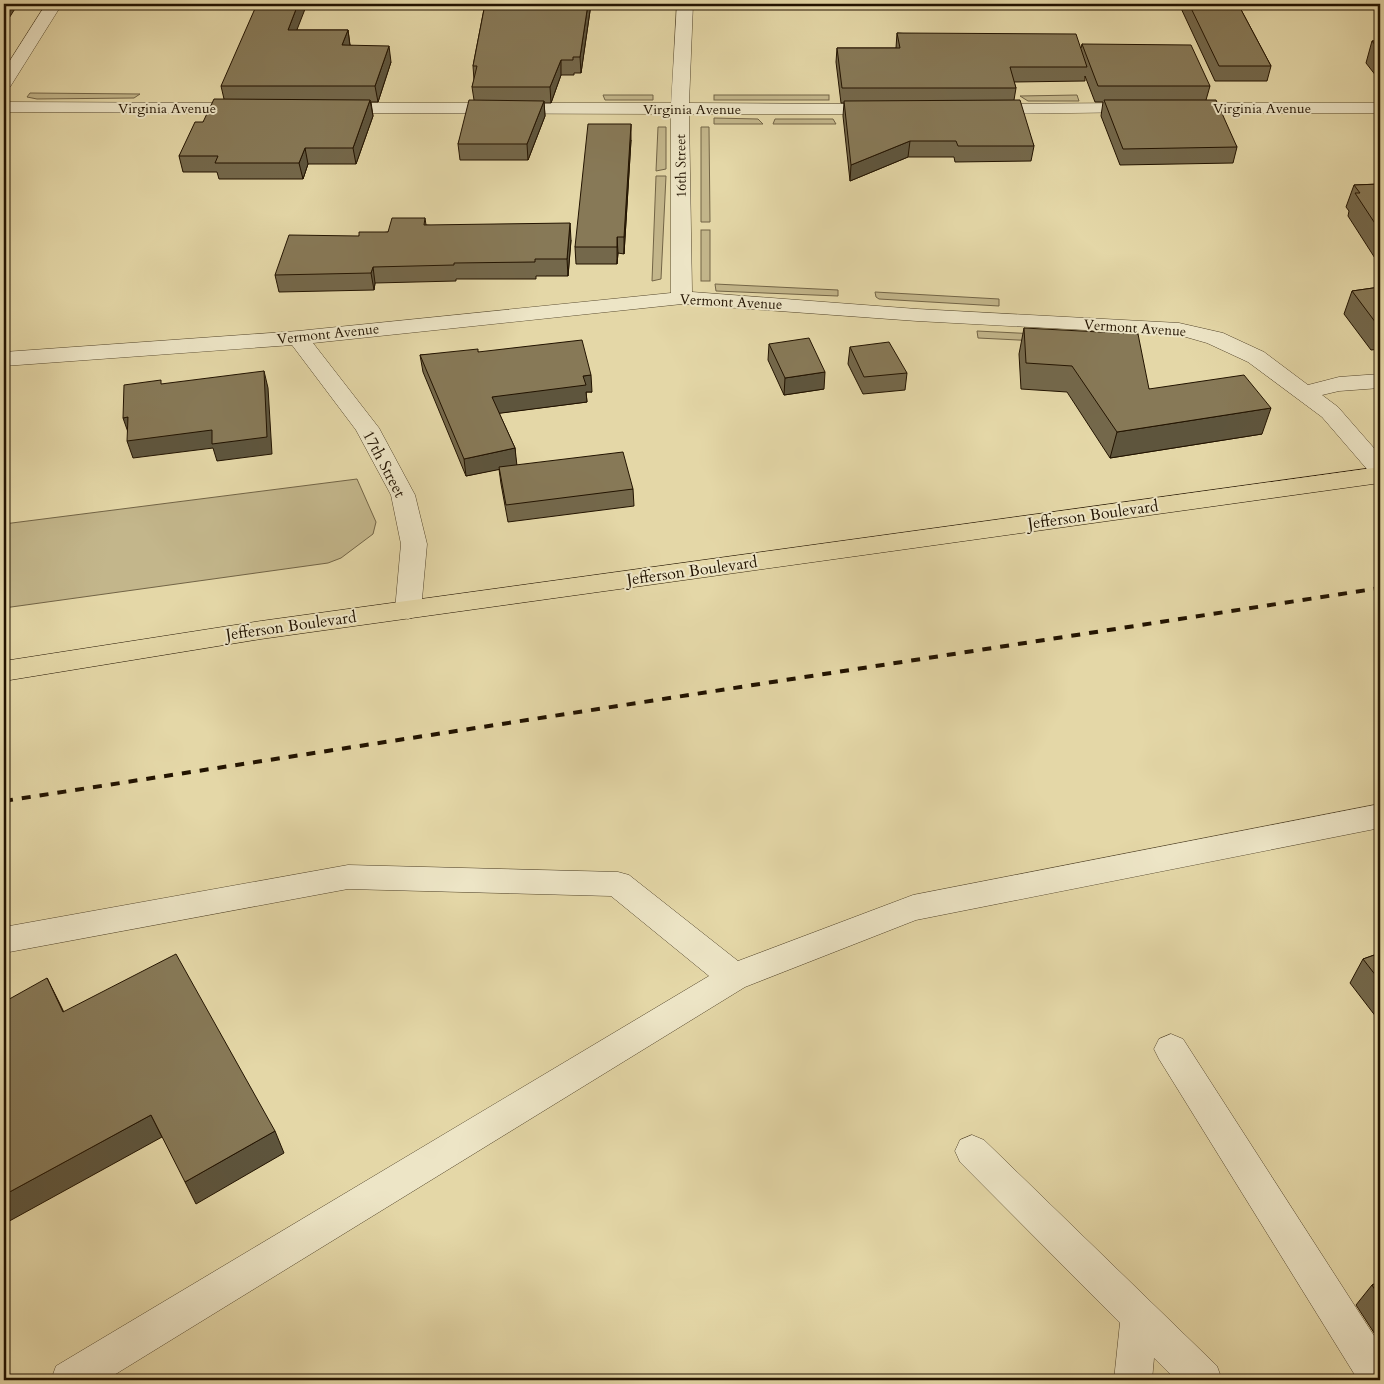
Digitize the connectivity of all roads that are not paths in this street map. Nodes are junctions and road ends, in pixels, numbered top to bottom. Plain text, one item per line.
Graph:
1 (54, 4) edge
2 (685, 4) edge
3 (4, 83) edge
4 (4, 107) edge
5 (262, 108) edge
6 (312, 108) edge
7 (1380, 108) edge
8 (898, 109) edge
9 (967, 109) edge
10 (680, 110) junction
11 (682, 298) junction
12 (298, 338) junction
13 (4, 359) edge
14 (1380, 381) edge
15 (1305, 392) junction
16 (1380, 470) edge
17 (1380, 475) edge
18 (408, 610) junction
19 (4, 670) edge
20 (1380, 816) edge
21 (4, 940) edge
22 (734, 976) junction
23 (1171, 1049) dead end
24 (972, 1152) dead end
25 (1139, 1317) junction
26 (70, 1380) edge
27 (1133, 1380) edge
28 (1203, 1380) edge
29 (1380, 1380) edge

1 - 3 street
2 - 10 street, 16th Street
4 - 5 street, Virginia Avenue
6 - 10 street, Virginia Avenue
7 - 9 street, Virginia Avenue
8 - 10 street, Virginia Avenue
10 - 11 street, 16th Street
11 - 12 street, Vermont Avenue
11 - 15 street, Vermont Avenue
12 - 13 street, Vermont Avenue
12 - 18 street, 17th Street
14 - 15 street
15 - 16 street, Vermont Avenue
17 - 18 main road, Jefferson Boulevard
18 - 19 main road, Jefferson Boulevard
20 - 22 street
21 - 22 street
22 - 26 street
23 - 29 street
24 - 25 street
25 - 27 street
25 - 28 street

